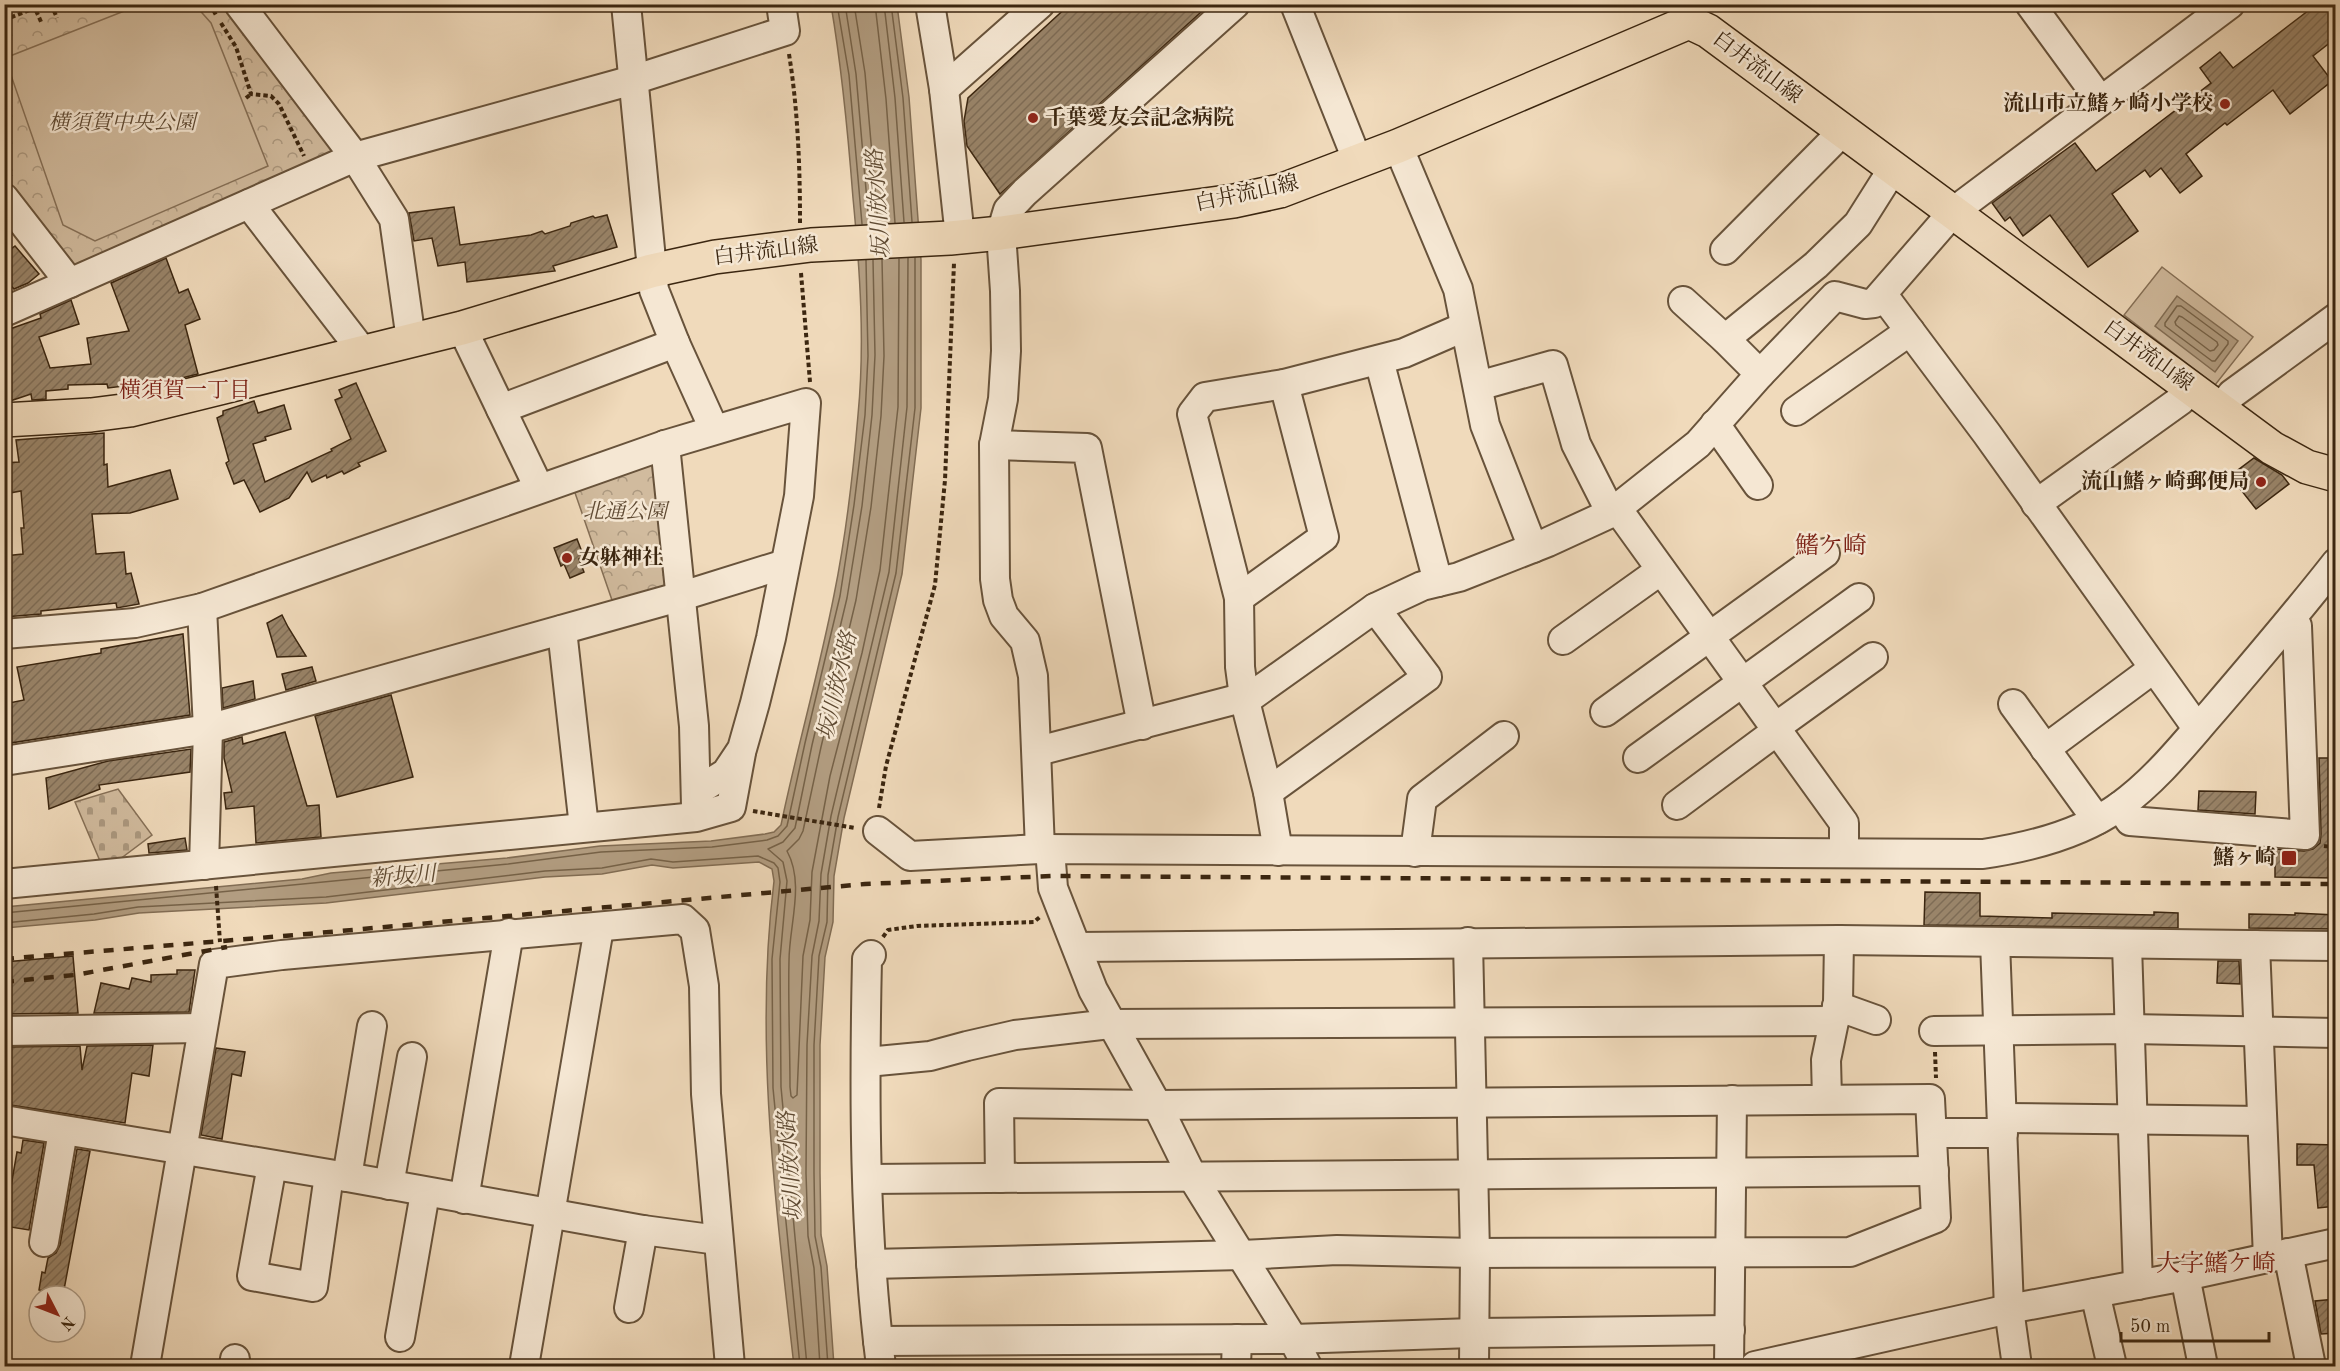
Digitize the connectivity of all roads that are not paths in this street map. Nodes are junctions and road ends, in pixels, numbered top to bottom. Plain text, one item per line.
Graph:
1 (239, 4) edge
2 (626, 4) edge
3 (930, 4) edge
4 (1040, 4) edge
5 (1235, 4) edge
6 (1295, 4) edge
7 (2030, 4) edge
8 (2229, 5) edge
9 (1689, 13) edge
10 (783, 18) edge
11 (633, 80) junction
12 (944, 89) junction
13 (2100, 100) junction
14 (1843, 131) junction
15 (1398, 146) junction
16 (355, 157) junction
17 (1358, 162) junction
18 (1894, 167) junction
19 (11, 192) edge
20 (249, 204) junction
21 (1953, 212) junction
22 (1001, 233) junction
23 (955, 244) junction
24 (1725, 250) dead end
25 (651, 271) junction
26 (70, 283) junction
27 (1882, 295) junction
28 (1683, 301) dead end
29 (4, 312) edge
30 (2336, 318) edge
31 (1464, 327) junction
32 (462, 328) junction
33 (1910, 331) junction
34 (1725, 339) junction
35 (411, 340) junction
36 (675, 344) junction
37 (363, 352) junction
38 (1379, 360) junction
39 (1760, 375) junction
40 (1284, 384) junction
41 (1478, 386) junction
42 (2190, 387) junction
43 (501, 409) junction
44 (2220, 409) junction
45 (1796, 411) dead end
46 (4, 420) edge
47 (1715, 424) junction
48 (714, 429) junction
49 (665, 445) junction
50 (994, 445) junction
51 (2335, 476) edge
52 (1758, 485) dead end
53 (539, 488) junction
54 (2036, 504) junction
55 (1613, 510) junction
56 (1533, 548) junction
57 (1825, 553) dead end
58 (2336, 563) edge
59 (785, 564) junction
60 (1661, 570) junction
61 (1438, 582) junction
62 (682, 596) junction
63 (1239, 598) junction
64 (1859, 598) dead end
65 (202, 608) junction
66 (1375, 608) junction
67 (2291, 620) junction
68 (562, 630) junction
69 (4, 634) edge
70 (1710, 636) junction
71 (1563, 640) dead end
72 (1873, 657) dead end
73 (2154, 669) junction
74 (1743, 681) junction
75 (1244, 697) junction
76 (2013, 704) dead end
77 (1605, 712) dead end
78 (1142, 725) junction
79 (2197, 728) junction
80 (208, 729) junction
81 (1777, 729) junction
82 (1504, 736) dead end
83 (742, 749) junction
84 (2045, 749) junction
85 (1038, 751) junction
86 (1638, 758) dead end
87 (4, 760) edge
88 (1268, 792) junction
89 (1677, 804) dead end
90 (696, 805) junction
91 (2109, 813) junction
92 (584, 827) junction
93 (878, 831) road end
94 (1045, 849) junction
95 (1278, 851) junction
96 (1415, 852) junction
97 (1845, 853) junction
98 (210, 874) junction
99 (4, 884) edge
100 (599, 928) junction
101 (509, 933) junction
102 (1839, 940) junction
103 (1468, 942) junction
104 (1995, 942) junction
105 (2127, 945) junction
106 (2255, 945) junction
107 (2336, 946) edge
108 (1077, 947) junction
109 (871, 955) road end
110 (1835, 1014) junction
111 (1876, 1020) dead end
112 (1110, 1024) junction
113 (1470, 1024) junction
114 (372, 1026) dead end
115 (202, 1028) junction
116 (2130, 1029) junction
117 (4, 1030) edge
118 (1934, 1030) road end
119 (1998, 1030) junction
120 (2259, 1032) junction
121 (2336, 1033) edge
122 (411, 1057) dead end
123 (867, 1062) junction
124 (1827, 1099) junction
125 (1732, 1100) junction
126 (1472, 1102) junction
127 (1157, 1105) junction
128 (2133, 1119) junction
129 (4, 1120) edge
130 (2262, 1120) junction
131 (2002, 1125) junction
132 (63, 1131) junction
133 (1933, 1133) junction
134 (181, 1151) junction
135 (272, 1165) junction
136 (1934, 1172) junction
137 (1732, 1174) junction
138 (1474, 1175) junction
139 (338, 1176) junction
140 (1000, 1178) junction
141 (1193, 1178) junction
142 (868, 1179) junction
143 (389, 1185) junction
144 (425, 1193) junction
145 (464, 1199) junction
146 (550, 1213) junction
147 (643, 1230) junction
148 (718, 1240) junction
149 (44, 1242) dead end
150 (2336, 1243) edge
151 (1732, 1252) junction
152 (1475, 1253) junction
153 (1242, 1255) junction
154 (2278, 1255) junction
155 (871, 1264) junction
156 (2185, 1276) junction
157 (2138, 1285) junction
158 (2095, 1293) junction
159 (629, 1308) dead end
160 (2009, 1309) junction
161 (1730, 1330) junction
162 (1473, 1333) junction
163 (400, 1337) dead end
164 (1293, 1339) junction
165 (1237, 1353) edge
166 (880, 1354) edge
167 (145, 1366) edge
168 (524, 1366) edge
169 (730, 1366) edge
170 (1308, 1366) edge
171 (1474, 1366) edge
172 (1729, 1366) edge
173 (1755, 1366) edge
174 (2017, 1366) edge
175 (2112, 1366) edge
176 (2203, 1366) edge
177 (2311, 1366) edge

1 - 16 street
2 - 11 street
3 - 12 street
4 - 12 street
5 - 22 street
6 - 17 street
7 - 13 street
8 - 13 street
9 - 14 main road, 白井流山線
9 - 15 main road, 白井流山線
10 - 11 street
11 - 16 street
11 - 25 street
12 - 23 street
13 - 21 street
14 - 18 main road, 白井流山線
14 - 24 street
15 - 17 main road, 白井流山線
15 - 31 street
16 - 20 street
16 - 35 street
17 - 22 main road, 白井流山線
18 - 21 main road, 白井流山線
18 - 34 street
19 - 26 street
20 - 26 street
20 - 37 street
21 - 27 street
21 - 42 main road, 白井流山線
22 - 23 main road, 白井流山線
22 - 50 street
23 - 25 main road, 白井流山線
25 - 32 main road, 白井流山線
25 - 36 street
26 - 29 street
27 - 33 street
27 - 39 street
28 - 34 street
30 - 44 street
31 - 38 street
31 - 41 street
32 - 35 main road, 白井流山線
32 - 43 street
33 - 45 street
33 - 54 street
34 - 39 street
35 - 37 main road, 白井流山線
36 - 43 street
36 - 48 street
37 - 46 main road, 白井流山線
38 - 40 street
38 - 61 street
39 - 47 street
40 - 63 street
40 - 63 street
41 - 55 street
41 - 56 street
42 - 44 main road, 白井流山線
42 - 54 street
43 - 53 street
44 - 51 main road, 白井流山線
47 - 52 street
47 - 55 street
48 - 49 street
48 - 59 street
49 - 53 street
49 - 62 street
50 - 78 street
50 - 85 street
53 - 65 street
54 - 73 street
55 - 56 street
55 - 60 street
56 - 61 street
57 - 70 street
58 - 67 street
59 - 62 street
59 - 83 street
60 - 70 street
60 - 71 street
61 - 66 street
62 - 68 street
62 - 90 street
63 - 75 street
64 - 74 street
65 - 69 street
65 - 80 street
66 - 75 street
66 - 88 street
67 - 79 street
67 - 91 street
68 - 80 street
68 - 92 street
70 - 74 street
70 - 77 street
72 - 81 street
73 - 79 street
73 - 84 street
74 - 81 street
74 - 86 street
75 - 78 street
75 - 88 street
76 - 84 street
78 - 85 street
79 - 91 street
80 - 87 street
80 - 98 street
81 - 89 street
81 - 97 street
82 - 96 street
83 - 90 street
83 - 90 street
84 - 91 street
85 - 94 street
88 - 95 street
90 - 92 street
91 - 97 street
92 - 98 street
93 - 94 street
94 - 95 street
94 - 108 street
95 - 96 street
96 - 97 street
98 - 99 street
100 - 101 street
100 - 146 street
100 - 148 street
101 - 115 street
101 - 145 street
102 - 103 street
102 - 104 street
102 - 110 street
103 - 108 street
103 - 113 street
104 - 105 street
104 - 119 street
105 - 106 street
105 - 116 street
106 - 107 street
106 - 120 street
108 - 112 street
109 - 123 street
110 - 111 street
110 - 113 street
110 - 124 street
112 - 113 street
112 - 123 street
112 - 127 street
113 - 126 street
114 - 139 street
115 - 117 street
115 - 134 street
116 - 119 street
116 - 120 street
116 - 128 street
118 - 119 street
119 - 131 street
120 - 121 street
120 - 130 street
122 - 143 street
123 - 142 street
124 - 125 street
124 - 133 street
125 - 126 street
125 - 137 street
126 - 127 street
126 - 138 street
127 - 140 street
127 - 141 street
128 - 130 street
128 - 131 street
128 - 157 street
129 - 132 street
130 - 154 street
131 - 133 street
131 - 160 street
132 - 134 street
132 - 149 street
133 - 136 street
134 - 135 street
134 - 167 street
135 - 139 street
135 - 139 street
136 - 137 street
136 - 151 street
137 - 138 street
137 - 151 street
138 - 141 street
138 - 152 street
139 - 143 street
140 - 141 street
140 - 142 street
141 - 153 street
142 - 155 street
143 - 144 street
144 - 145 street
144 - 163 street
145 - 146 street
146 - 147 street
146 - 168 street
147 - 148 street
147 - 159 street
148 - 169 street
150 - 154 street
151 - 152 street
151 - 161 street
152 - 153 street
152 - 162 street
153 - 155 street
153 - 164 street
154 - 156 street
154 - 177 street
155 - 166 street
156 - 157 street
156 - 176 street
157 - 158 street
158 - 160 street
158 - 175 street
160 - 173 street
160 - 174 street
161 - 162 street
161 - 172 street
162 - 164 street
162 - 171 street
164 - 165 street
164 - 170 street
165 - 166 street

